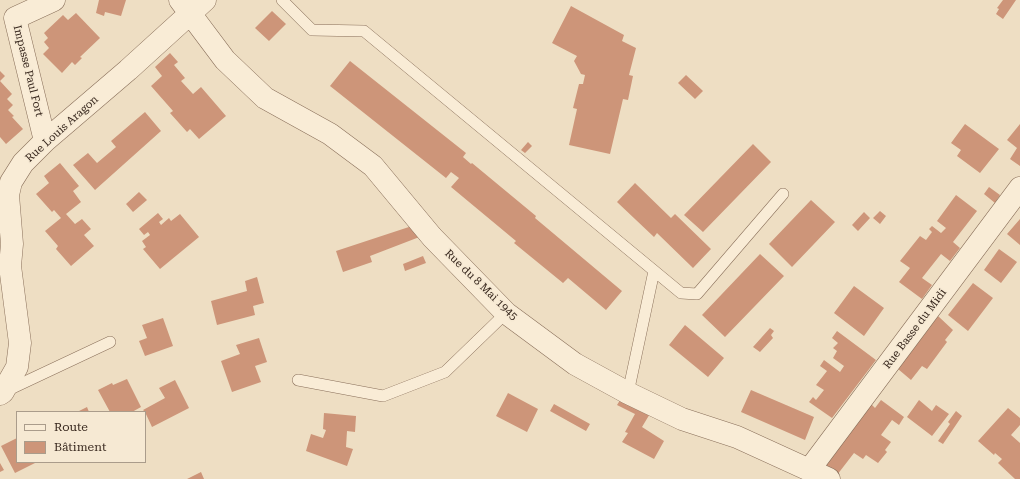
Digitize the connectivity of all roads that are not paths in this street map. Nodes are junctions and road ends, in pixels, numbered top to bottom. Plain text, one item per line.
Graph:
1 (54, 0) edge
2 (282, 0) edge
3 (191, 4) edge
4 (45, 141) junction
5 (1020, 188) edge
6 (783, 194) dead end
7 (654, 271) junction
8 (506, 312) junction
9 (110, 342) dead end
10 (298, 380) dead end
11 (2, 393) edge
12 (628, 393) junction
13 (809, 470) junction
14 (829, 479) edge

1 - 4 street, Impasse Paul Fort
2 - 7 lane
3 - 4 street, Rue Louis Aragon
3 - 8 street, Rue du 8 Mai 1945
4 - 11 street, Rue Louis Aragon
5 - 13 street, Rue Basse du Midi
6 - 7 lane
7 - 12 lane
8 - 10 lane
8 - 12 street, Rue du 8 Mai 1945
9 - 11 lane
12 - 13 street, Rue du 8 Mai 1945
13 - 14 street, Rue du 8 Mai 1945

